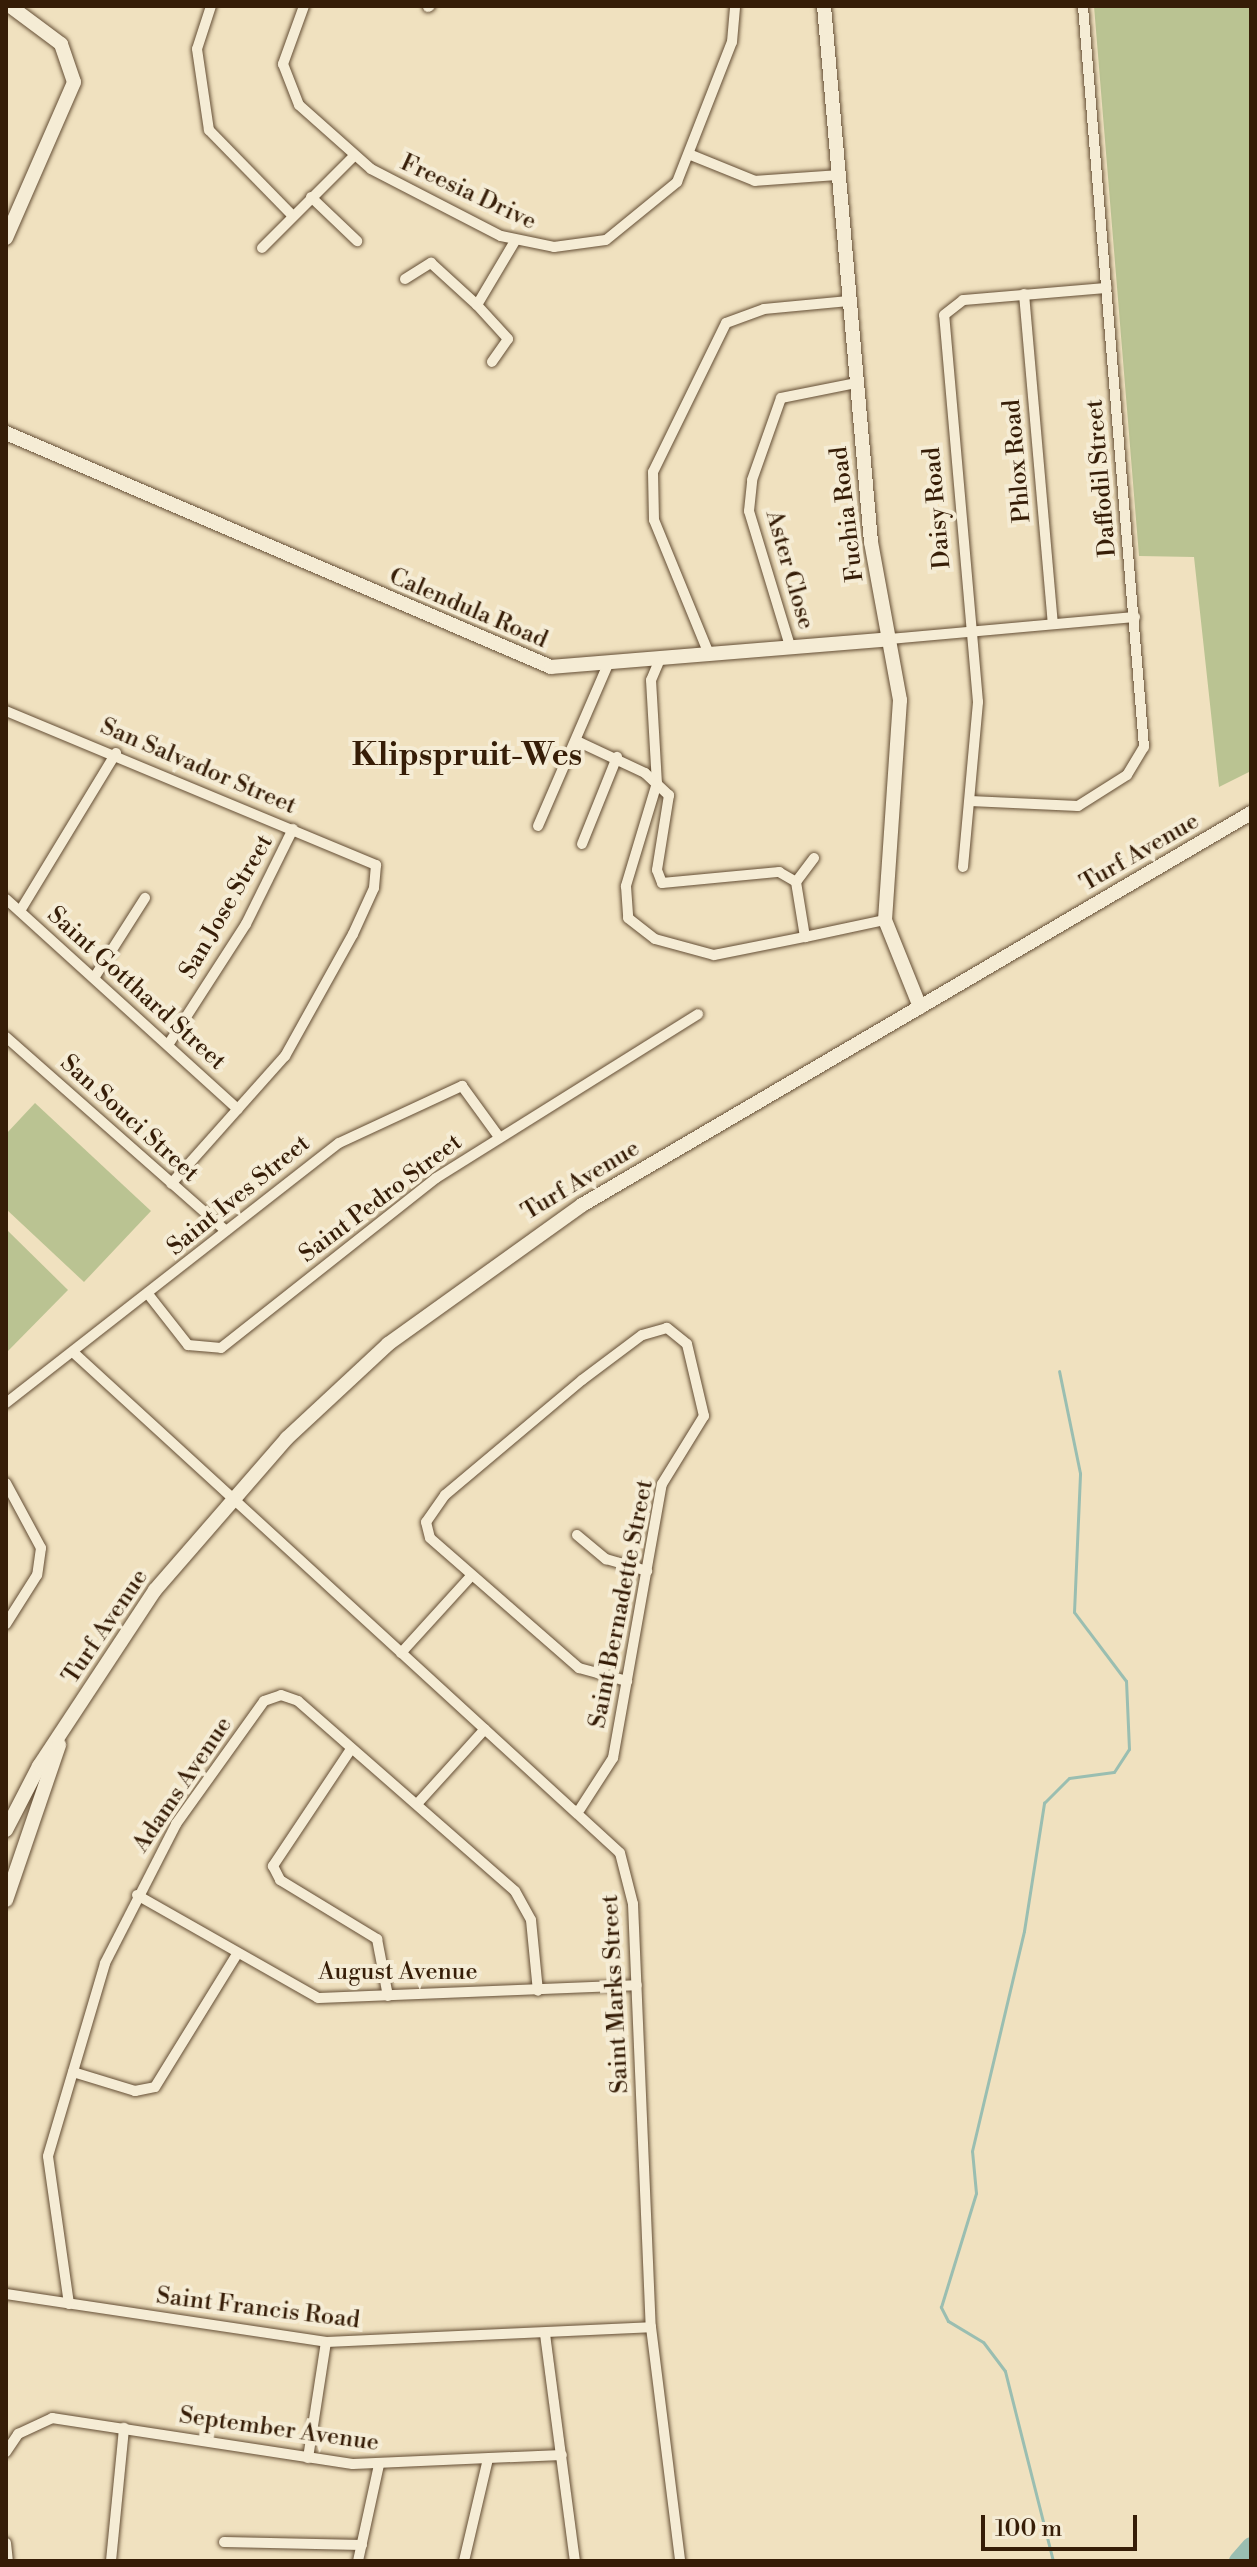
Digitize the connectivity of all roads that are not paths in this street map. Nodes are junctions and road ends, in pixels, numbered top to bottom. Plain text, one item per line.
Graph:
1 (10, 6) edge
2 (211, 6) edge
3 (304, 6) edge
4 (735, 6) edge
5 (824, 6) edge
6 (1083, 6) edge
7 (691, 155) junction
8 (353, 157) junction
9 (839, 175) junction
10 (311, 197) junction
11 (292, 215) junction
12 (6, 238) edge
13 (357, 241) dead end
14 (515, 241) junction
15 (262, 248) dead end
16 (405, 279) dead end
17 (1106, 288) junction
18 (1024, 294) junction
19 (849, 301) junction
20 (477, 305) junction
21 (492, 362) dead end
22 (856, 383) junction
23 (6, 433) edge
24 (1135, 617) junction
25 (1053, 624) junction
26 (969, 631) junction
27 (889, 639) junction
28 (790, 646) junction
29 (709, 654) junction
30 (660, 659) junction
31 (608, 664) junction
32 (6, 711) edge
33 (579, 742) junction
34 (116, 753) junction
35 (617, 757) junction
36 (657, 783) junction
37 (970, 801) junction
38 (1251, 813) edge
39 (538, 826) dead end
40 (293, 829) junction
41 (582, 844) dead end
42 (814, 858) dead end
43 (963, 867) dead end
44 (796, 882) junction
45 (145, 898) dead end
46 (6, 899) edge
47 (20, 911) junction
48 (885, 920) junction
49 (805, 937) junction
50 (94, 978) junction
51 (920, 1007) junction
52 (698, 1014) dead end
53 (6, 1037) edge
54 (168, 1045) junction
55 (238, 1109) junction
56 (499, 1137) junction
57 (171, 1184) junction
58 (226, 1231) junction
59 (148, 1294) junction
60 (74, 1353) junction
61 (6, 1403) edge
62 (6, 1483) edge
63 (231, 1501) junction
64 (577, 1535) dead end
65 (647, 1571) junction
66 (472, 1575) junction
67 (6, 1624) edge
68 (401, 1653) junction
69 (627, 1681) junction
70 (485, 1729) junction
71 (61, 1737) junction
72 (351, 1749) junction
73 (417, 1804) junction
74 (580, 1809) junction
75 (6, 1830) edge
76 (137, 1895) junction
77 (6, 1900) edge
78 (236, 1956) junction
79 (637, 1985) junction
80 (538, 1991) junction
81 (388, 1996) junction
82 (73, 2072) junction
83 (6, 2294) edge
84 (69, 2304) junction
85 (651, 2327) junction
86 (545, 2334) junction
87 (326, 2342) junction
88 (124, 2428) junction
89 (6, 2452) edge
90 (562, 2455) junction
91 (308, 2458) junction
92 (488, 2459) junction
93 (379, 2465) junction
94 (224, 2542) dead end
95 (6, 2543) edge
96 (362, 2545) junction
97 (8, 2561) edge
98 (111, 2561) edge
99 (358, 2561) edge
100 (464, 2561) edge
101 (575, 2561) edge
102 (680, 2561) edge

1 - 12 street
2 - 11 street
3 - 8 street, Freesia Drive
4 - 7 street, Freesia Drive
5 - 9 street, Fuchia Road
6 - 17 street, Daffodil Street
7 - 9 street
7 - 14 street, Freesia Drive
8 - 10 street
8 - 14 street, Freesia Drive
9 - 19 street, Fuchia Road
10 - 11 street
10 - 13 street
11 - 15 street
14 - 20 street
16 - 20 street
17 - 18 street, Daisy Road
17 - 24 street, Daffodil Street
18 - 25 street, Phlox Road
18 - 26 street, Daisy Road
19 - 22 street, Fuchia Road
19 - 29 street
20 - 21 street
22 - 27 street, Fuchia Road
22 - 28 street, Aster Close
23 - 31 street, Calendula Road
24 - 25 street, Calendula Road
24 - 37 street, Daffodil Street
25 - 26 street, Calendula Road
26 - 27 street, Calendula Road
26 - 37 street, Daisy Road
27 - 28 street, Calendula Road
27 - 48 street, Fuchia Road
28 - 29 street, Calendula Road
29 - 30 street, Calendula Road
30 - 31 street, Calendula Road
30 - 36 street
31 - 33 street
32 - 34 street, San Salvador Street
33 - 35 street
33 - 39 street
34 - 40 street, San Salvador Street
34 - 47 street
35 - 36 street
35 - 41 street
36 - 44 street
36 - 49 street
37 - 43 street, Daisy Road
38 - 51 street, Turf Avenue
40 - 54 street, San Jose Street
40 - 55 street, San Salvador Street
42 - 44 street
44 - 49 street
45 - 50 street
46 - 47 street, Saint Gotthard Street
47 - 50 street, Saint Gotthard Street
48 - 49 street
48 - 51 street, Fuchia Road
50 - 54 street, Saint Gotthard Street
51 - 63 street, Turf Avenue
52 - 56 street, Saint Pedro Street
53 - 57 street, San Souci Street
54 - 55 street, Saint Gotthard Street
55 - 57 street
56 - 58 street, Saint Ives Street
56 - 59 street, Saint Pedro Street
57 - 58 street, San Souci Street
58 - 59 street, Saint Ives Street
59 - 60 street, Saint Ives Street
60 - 61 street, Saint Ives Street
60 - 63 street, Saint Marks Street
62 - 67 street
63 - 68 street, Saint Marks Street
63 - 71 street, Turf Avenue
64 - 65 street
65 - 66 street, Saint Bernadette Street
65 - 69 street, Saint Bernadette Street
66 - 68 street
66 - 69 street
68 - 70 street, Saint Marks Street
69 - 74 street, Saint Bernadette Street
70 - 73 street
70 - 74 street, Saint Marks Street
71 - 75 street, Turf Avenue
71 - 77 street, Turf Avenue
72 - 73 street, Adams Avenue
72 - 76 street, Adams Avenue
72 - 81 street
73 - 80 street, Adams Avenue
74 - 79 street, Saint Marks Street
76 - 78 street, August Avenue
76 - 82 street, Adams Avenue
78 - 81 street, August Avenue
78 - 82 street
79 - 80 street, August Avenue
79 - 85 street, Saint Marks Street
80 - 81 street, August Avenue
82 - 84 street, Adams Avenue
83 - 84 street, Saint Francis Road
84 - 87 street, Saint Francis Road
85 - 86 street, Saint Francis Road
85 - 102 street, Saint Marks Street
86 - 87 street, Saint Francis Road
86 - 90 street
87 - 91 street
88 - 89 street, September Avenue
88 - 91 street, September Avenue
88 - 98 street
90 - 92 street, September Avenue
90 - 101 street
91 - 93 street, September Avenue
92 - 93 street, September Avenue
92 - 100 street
93 - 96 street
94 - 96 street
95 - 97 street
96 - 99 street

